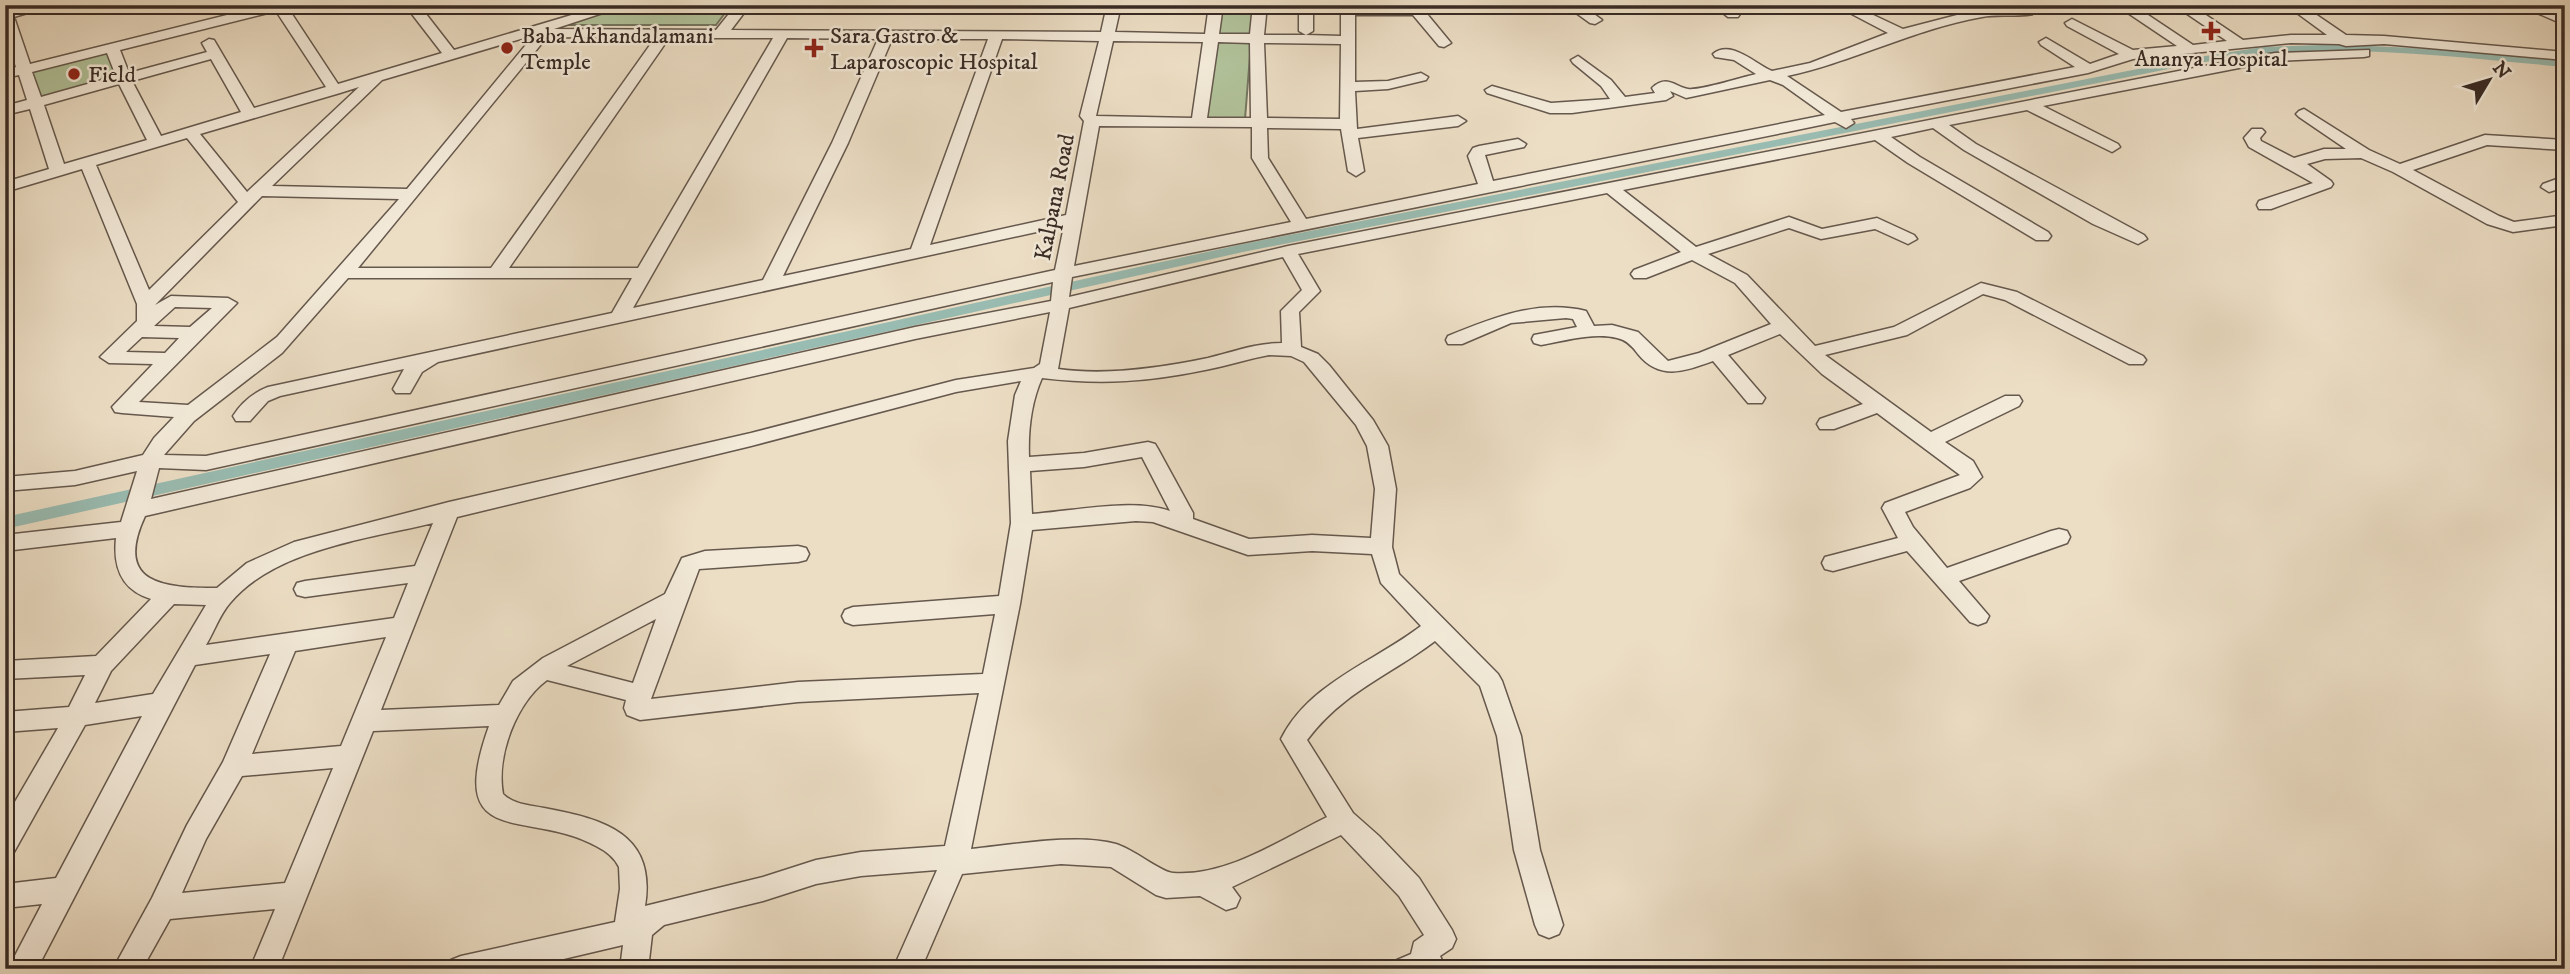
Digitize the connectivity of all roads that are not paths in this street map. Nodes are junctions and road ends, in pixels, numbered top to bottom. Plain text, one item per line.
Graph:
1 (47, 5) edge
2 (412, 5) edge
3 (620, 5) edge
4 (743, 5) edge
5 (1114, 5) edge
6 (1123, 5) edge
7 (1216, 5) edge
8 (1260, 5) edge
9 (1306, 5) edge
10 (1468, 5) edge
11 (1572, 5) edge
12 (1720, 5) edge
13 (2043, 5) edge
14 (2123, 5) edge
15 (2181, 5) edge
16 (2293, 5) edge
17 (279, 6) edge
18 (2533, 6) edge
19 (1348, 8) edge
20 (1416, 8) edge
21 (1853, 9) dead end
22 (6, 14) edge
23 (1733, 14) dead end
24 (1595, 20) dead end
25 (2565, 21) edge
26 (2072, 23) dead end
27 (200, 26) junction
28 (540, 31) junction
29 (1306, 32) dead end
30 (1899, 33) junction
31 (665, 34) junction
32 (720, 34) junction
33 (782, 34) junction
34 (887, 34) junction
35 (997, 35) junction
36 (1111, 36) junction
37 (1211, 37) junction
38 (1257, 38) junction
39 (1348, 40) junction
40 (2046, 42) dead end
41 (2238, 42) junction
42 (1444, 43) dead end
43 (112, 47) junction
44 (2351, 47) junction
45 (2189, 48) junction
46 (214, 54) junction
47 (1720, 54) dead end
48 (451, 55) junction
49 (2131, 55) junction
50 (2565, 56) edge
51 (1578, 60) dead end
52 (24, 69) junction
53 (2088, 69) junction
54 (2565, 69) edge
55 (5, 74) edge
56 (380, 76) junction
57 (1421, 76) dead end
58 (1774, 77) junction
59 (124, 79) junction
60 (1348, 87) junction
61 (335, 90) junction
62 (1492, 90) dead end
63 (1621, 102) junction
64 (36, 103) junction
65 (2029, 105) junction
66 (5, 111) edge
67 (250, 114) junction
68 (2304, 114) dead end
69 (1092, 121) junction
70 (1199, 121) junction
71 (1458, 121) dead end
72 (1257, 122) junction
73 (1937, 124) junction
74 (1349, 129) junction
75 (1858, 130) junction
76 (190, 132) junction
77 (2257, 132) dead end
78 (156, 142) junction
79 (1518, 144) dead end
80 (2565, 145) edge
81 (2112, 146) dead end
82 (2363, 153) junction
83 (87, 163) junction
84 (2294, 163) junction
85 (2399, 169) junction
86 (58, 171) junction
87 (1356, 171) dead end
88 (1608, 186) junction
89 (5, 187) edge
90 (1487, 188) junction
91 (411, 194) junction
92 (252, 197) junction
93 (2265, 205) dead end
94 (1073, 219) junction
95 (2565, 220) edge
96 (1301, 225) junction
97 (2042, 236) dead end
98 (1908, 239) dead end
99 (2138, 239) dead end
100 (1288, 251) junction
101 (918, 253) junction
102 (1693, 253) junction
103 (343, 273) junction
104 (643, 273) junction
105 (1640, 274) dead end
106 (495, 275) junction
107 (770, 284) junction
108 (1060, 290) junction
109 (620, 315) junction
110 (142, 319) junction
111 (1783, 326) junction
112 (1588, 332) junction
113 (195, 333) junction
114 (1463, 336) dead end
115 (1541, 340) dead end
116 (1292, 350) junction
117 (1716, 353) junction
118 (442, 354) junction
119 (1811, 354) junction
120 (169, 359) junction
121 (2136, 360) dead end
122 (1032, 371) junction
123 (403, 389) dead end
124 (1755, 398) dead end
125 (2012, 401) dead end
126 (1879, 405) junction
127 (192, 412) junction
128 (243, 416) dead end
129 (1827, 424) dead end
130 (1930, 441) junction
131 (1018, 465) junction
132 (5, 484) edge
133 (140, 496) junction
134 (449, 510) junction
135 (1021, 523) junction
136 (1183, 524) junction
137 (2059, 537) dead end
138 (1913, 541) junction
139 (5, 543) edge
140 (1381, 547) junction
141 (798, 554) dead end
142 (1833, 563) dead end
143 (424, 573) junction
144 (1944, 578) junction
145 (305, 589) dead end
146 (167, 596) junction
147 (222, 597) junction
148 (674, 600) junction
149 (1009, 604) junction
150 (853, 616) dead end
151 (1978, 616) dead end
152 (402, 626) junction
153 (1436, 627) junction
154 (287, 643) junction
155 (186, 657) junction
156 (102, 665) junction
157 (5, 670) edge
158 (544, 670) junction
159 (992, 683) junction
160 (639, 694) junction
161 (161, 703) junction
162 (507, 715) junction
163 (77, 716) junction
164 (363, 721) junction
165 (5, 722) edge
166 (348, 756) junction
167 (233, 766) junction
168 (1344, 821) junction
169 (5, 844) edge
170 (954, 860) junction
171 (64, 889) junction
172 (293, 895) junction
173 (5, 896) edge
174 (162, 907) junction
175 (1549, 925) dead end
176 (633, 930) junction
177 (17, 966) edge
178 (1423, 967) edge
179 (127, 969) edge
180 (264, 969) edge
181 (461, 969) edge
182 (634, 969) edge
183 (907, 969) edge

1 - 22 street
2 - 48 street
3 - 28 street
4 - 32 street
5 - 36 street, Kalpana Road
6 - 36 street, Kalpana Road
7 - 37 street
8 - 38 street
9 - 29 street
10 - 20 street
11 - 24 street
12 - 23 street
13 - 30 street
14 - 45 street
15 - 41 street
16 - 44 street
17 - 27 street
17 - 61 street
18 - 25 street
19 - 20 street
19 - 39 street
20 - 42 street
21 - 30 street
22 - 52 street
26 - 49 street
27 - 43 street
27 - 46 street
28 - 31 street
28 - 48 street
28 - 91 street
30 - 58 street
31 - 32 street
31 - 106 street
32 - 33 street
33 - 34 street
33 - 104 street
34 - 35 street
34 - 107 street
35 - 36 street
35 - 101 street
36 - 37 street
36 - 69 street, Kalpana Road
37 - 38 street
37 - 70 street
38 - 39 street
38 - 72 street
39 - 60 street
40 - 53 street
41 - 44 street
41 - 45 street
43 - 52 street
43 - 59 street
44 - 50 street
44 - 54 street
44 - 65 street
45 - 49 street
46 - 59 street
46 - 67 street
47 - 58 street
48 - 56 street
49 - 53 street
51 - 63 street
52 - 55 street
52 - 64 street
53 - 75 street
56 - 61 street
56 - 92 street
57 - 60 street
58 - 63 street
58 - 75 street
59 - 64 street
59 - 78 street
60 - 74 street
61 - 67 street
62 - 63 street
64 - 66 street
64 - 86 street
65 - 73 street
65 - 81 street
67 - 76 street
68 - 82 street
69 - 70 street
69 - 94 street, Kalpana Road
70 - 72 street
71 - 74 street
72 - 74 street
72 - 96 street
73 - 75 street
73 - 99 street
74 - 87 street
75 - 88 street
75 - 90 street
75 - 97 street
76 - 78 street
76 - 92 street
77 - 84 street
78 - 83 street
79 - 90 street
80 - 85 street
82 - 84 street
82 - 85 street
83 - 86 street
83 - 110 street
84 - 93 street
85 - 95 street
86 - 89 street
88 - 100 street
88 - 102 street
90 - 96 street
91 - 92 street
91 - 103 street
92 - 110 street
94 - 101 street
94 - 108 street, Kalpana Road
96 - 108 street
98 - 102 street
100 - 108 street
100 - 116 street
101 - 107 street
102 - 105 street
102 - 111 street
103 - 106 street
103 - 127 street
104 - 106 street
104 - 109 street
107 - 109 street
108 - 122 street, Kalpana Road
108 - 133 street
108 - 133 street
109 - 118 street
110 - 113 street
110 - 113 street
110 - 120 street
111 - 117 street
111 - 119 street
112 - 114 street
112 - 115 street
112 - 117 street
113 - 120 street
116 - 122 street
116 - 140 street
117 - 124 street
118 - 123 street
118 - 128 street
119 - 121 street
119 - 126 street
120 - 127 street
122 - 131 street, Kalpana Road
122 - 134 street
125 - 130 street
126 - 129 street
126 - 130 street
127 - 133 street
130 - 138 street
131 - 135 street, Kalpana Road
131 - 136 street
132 - 133 street
133 - 139 street
133 - 146 street
134 - 143 street
134 - 147 street
135 - 136 street
135 - 149 street, Kalpana Road
136 - 140 street
137 - 144 street
138 - 142 street
138 - 144 street
140 - 153 street
141 - 148 street
143 - 145 street
143 - 152 street
144 - 151 street
146 - 147 street
146 - 156 street
147 - 155 street
148 - 158 street
148 - 160 street
149 - 150 street
149 - 159 street, Kalpana Road
152 - 154 street
152 - 164 street
153 - 168 street
153 - 175 street
154 - 155 street
154 - 167 street
155 - 161 street
156 - 157 street
156 - 163 street
158 - 160 street
158 - 162 street
159 - 160 street
159 - 170 street, Kalpana Road
161 - 163 street
161 - 171 street
162 - 164 street
162 - 176 street
163 - 165 street
163 - 169 street
164 - 166 street
166 - 167 street
166 - 172 street
167 - 174 street
168 - 170 street
168 - 178 street
170 - 176 street
170 - 183 street, Kalpana Road
171 - 173 street
171 - 177 street
172 - 174 street
172 - 180 street
174 - 179 street
176 - 181 street
176 - 182 street

